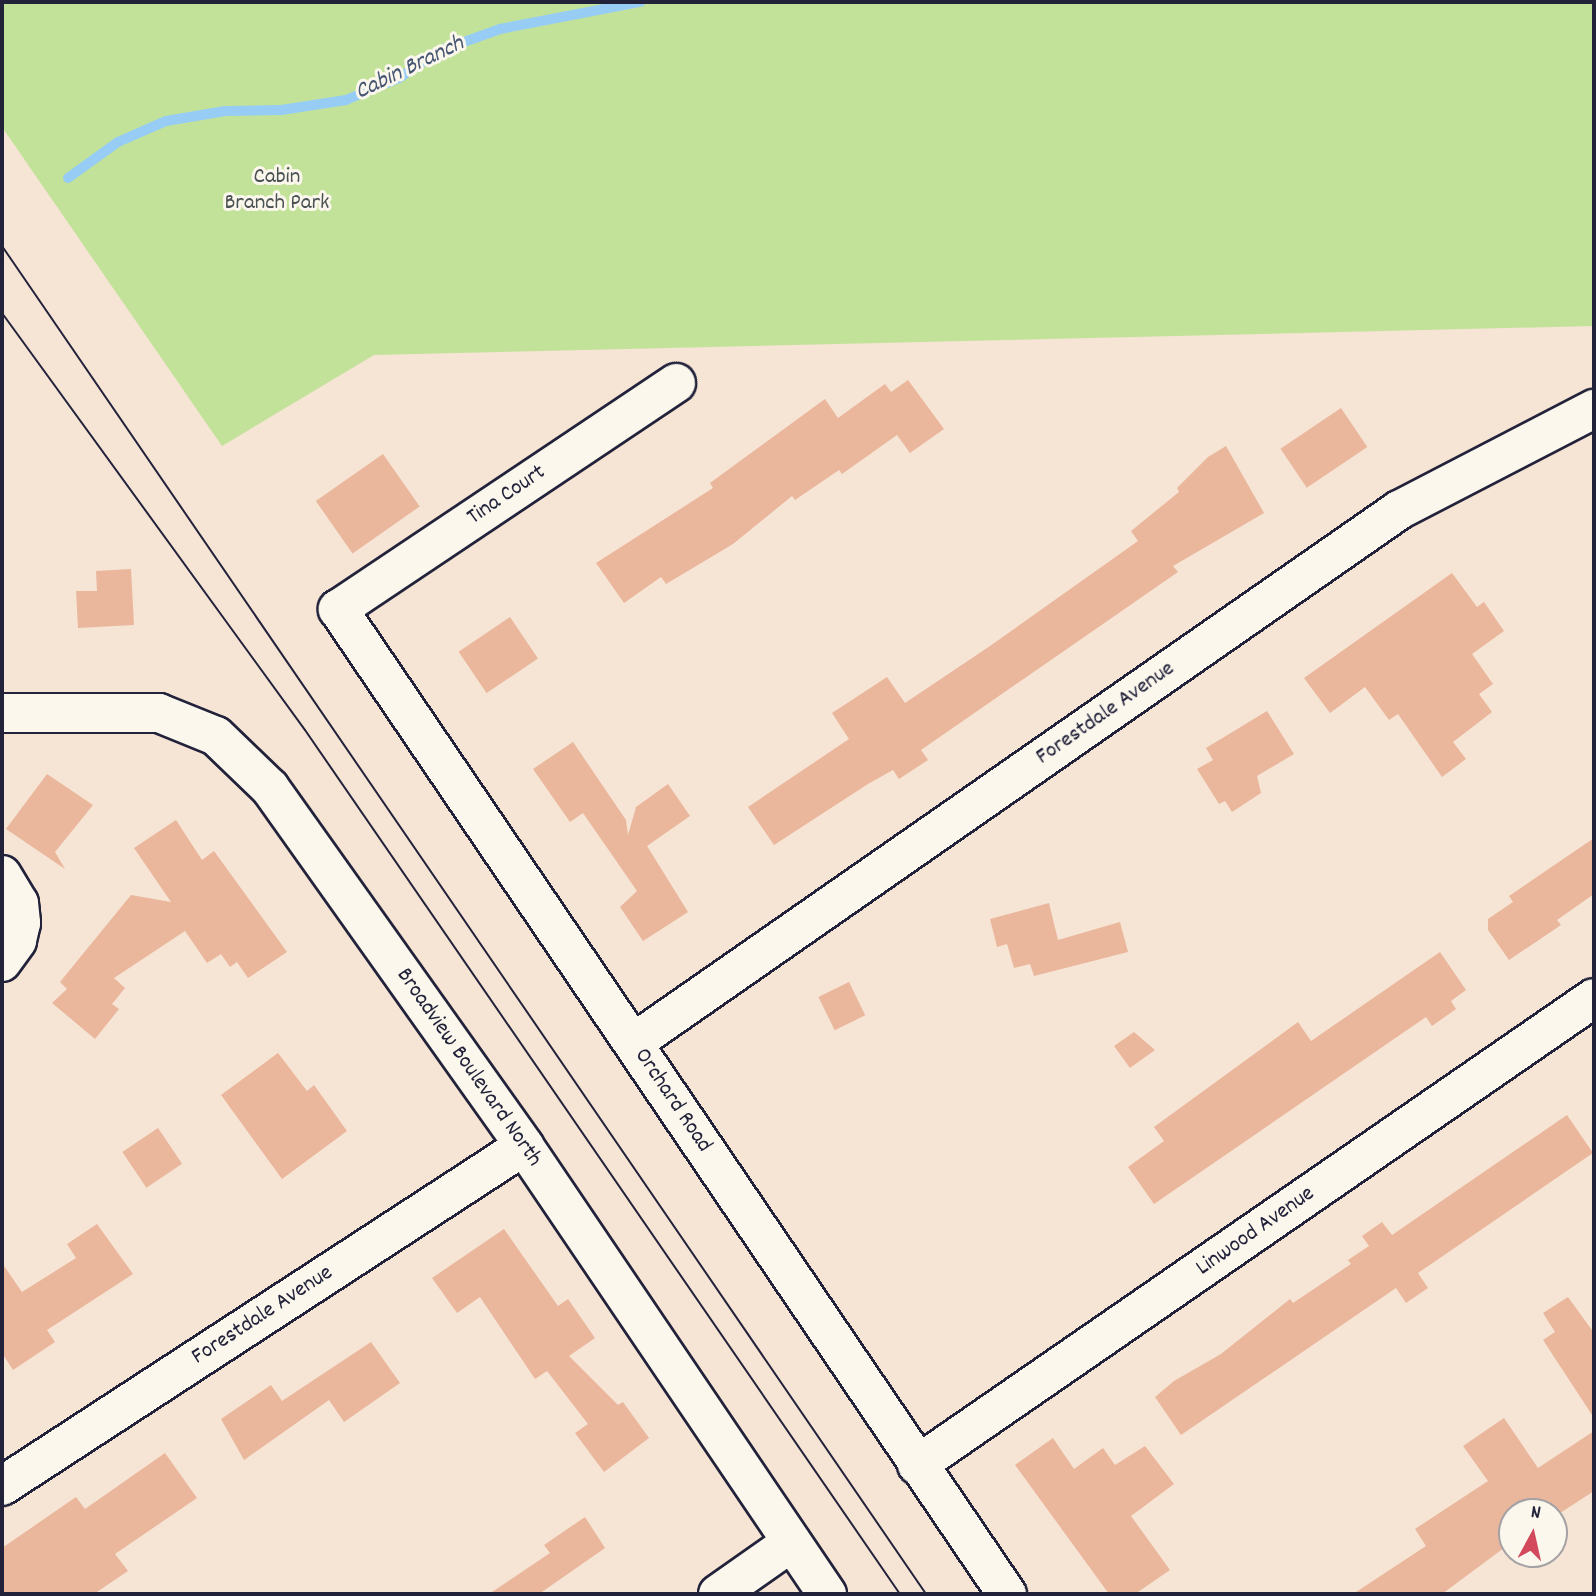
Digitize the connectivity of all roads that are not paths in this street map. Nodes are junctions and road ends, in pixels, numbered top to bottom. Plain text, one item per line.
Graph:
1 (676, 383) dead end
2 (1594, 409) edge
3 (338, 608) joint
4 (2, 713) edge
5 (2, 875) edge
6 (2, 962) edge
7 (1594, 998) edge
8 (633, 1044) junction
9 (524, 1146) junction
10 (918, 1465) junction
11 (2, 1486) edge
12 (792, 1542) junction
13 (718, 1594) edge
14 (827, 1594) edge
15 (1007, 1594) edge

1 - 3 street, Tina Court
2 - 8 street, Forestdale Avenue
3 - 8 street, Orchard Road
4 - 9 street, Broadview Boulevard North
5 - 6 street
7 - 10 street, Linwood Avenue
8 - 10 street, Orchard Road
9 - 11 street, Forestdale Avenue
9 - 12 street, Broadview Boulevard North
10 - 15 street, Orchard Road
12 - 13 street
12 - 14 street, Broadview Boulevard North

